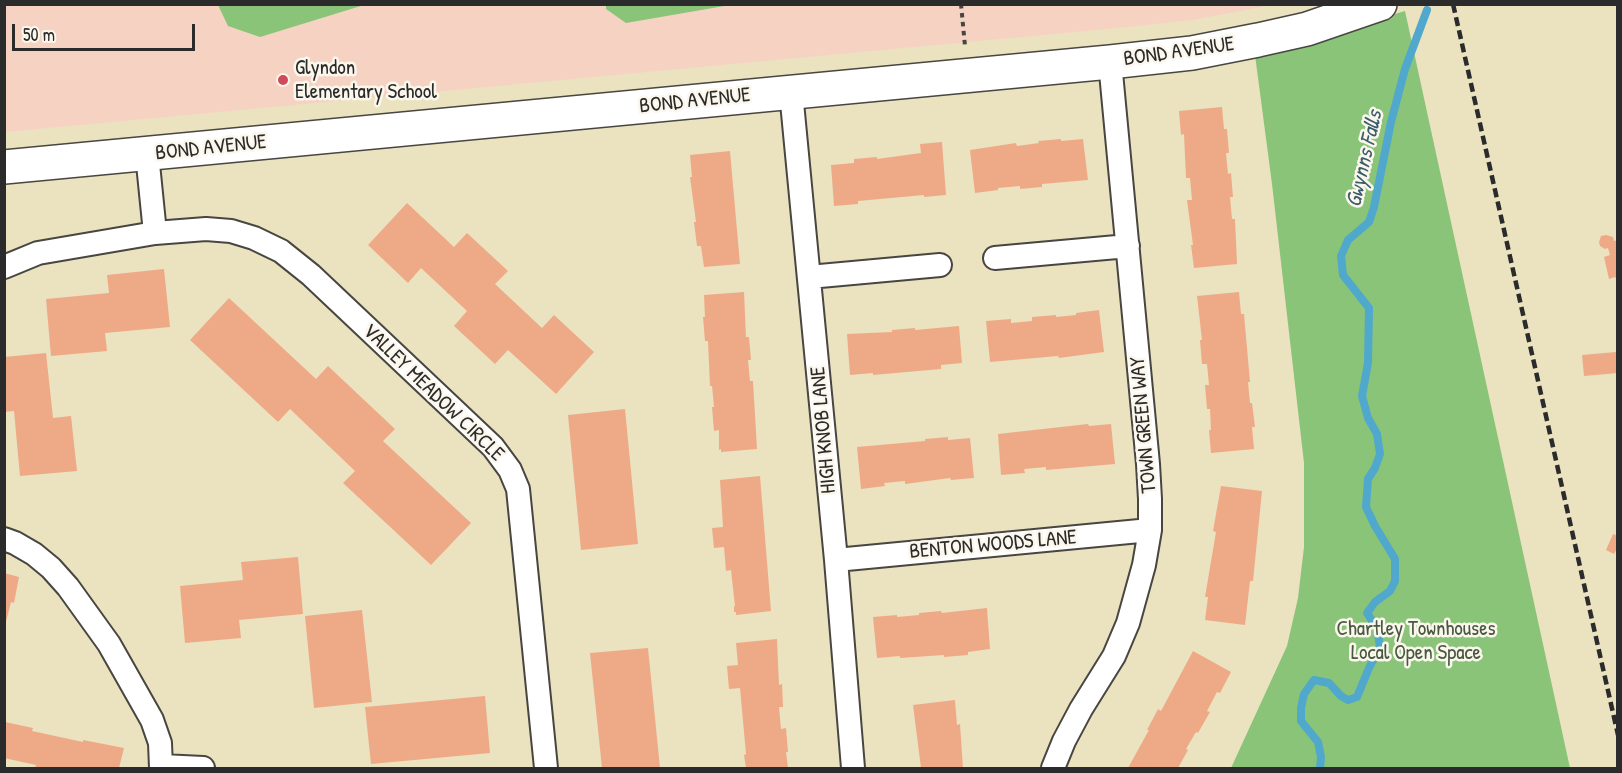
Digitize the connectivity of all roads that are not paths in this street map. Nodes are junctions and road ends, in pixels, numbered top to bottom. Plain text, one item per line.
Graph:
1 (1380, 4) edge
2 (1110, 62) junction
3 (791, 92) junction
4 (147, 154) junction
5 (4, 167) edge
6 (155, 233) junction
7 (1128, 246) junction
8 (995, 258) dead end
9 (940, 265) dead end
10 (4, 267) edge
11 (809, 277) junction
12 (1150, 530) junction
13 (4, 539) edge
14 (836, 560) junction
15 (161, 767) edge
16 (203, 768) edge
17 (546, 768) edge
18 (853, 768) edge
19 (1053, 768) edge

1 - 2 street, BOND AVENUE
2 - 3 street, BOND AVENUE
2 - 7 street, TOWN GREEN WAY
3 - 4 street, BOND AVENUE
3 - 11 street, HIGH KNOB LANE
4 - 5 street, BOND AVENUE
4 - 6 street
6 - 10 street, VALLEY MEADOW CIRCLE
6 - 17 street, VALLEY MEADOW CIRCLE
7 - 8 street
7 - 12 street, TOWN GREEN WAY
9 - 11 street
11 - 14 street, HIGH KNOB LANE
12 - 14 street, BENTON WOODS LANE
12 - 19 street, TOWN GREEN WAY
13 - 15 street
14 - 18 street, HIGH KNOB LANE
15 - 16 street

